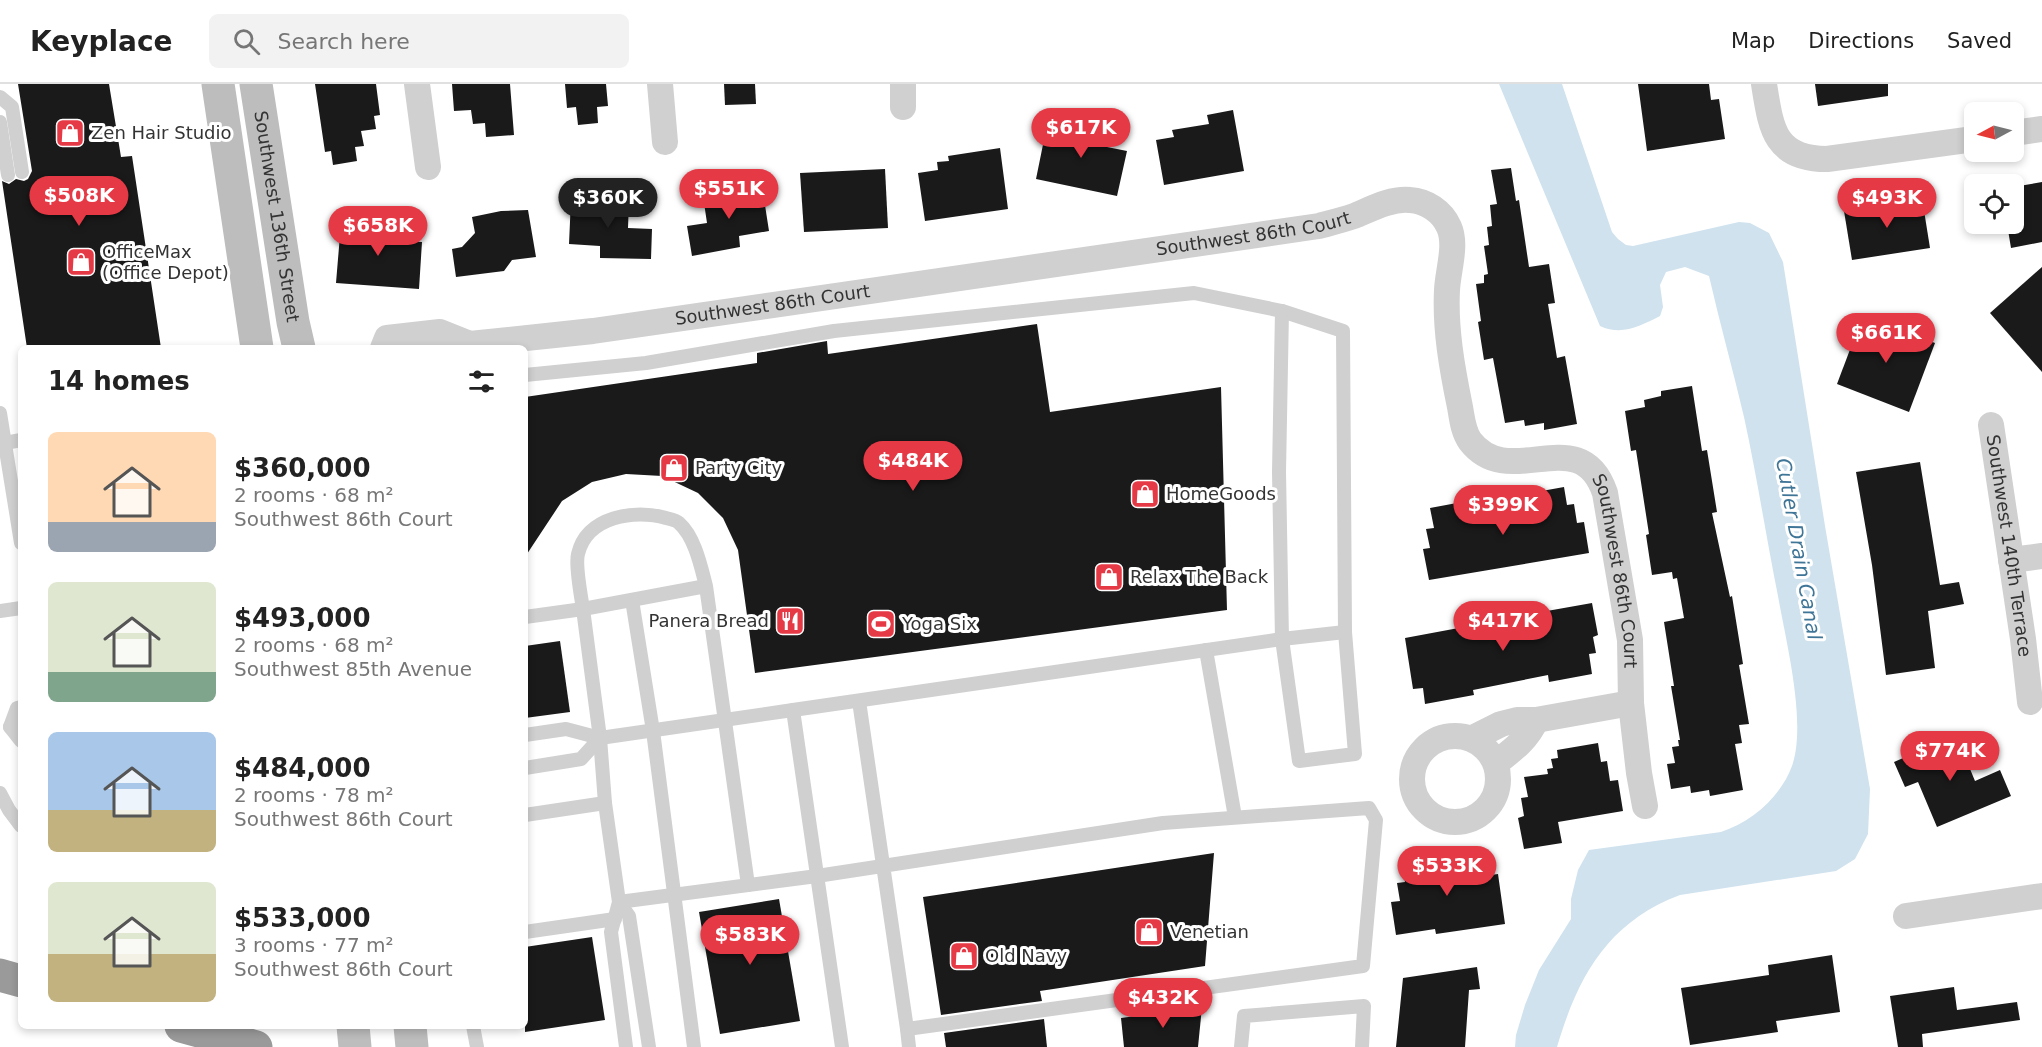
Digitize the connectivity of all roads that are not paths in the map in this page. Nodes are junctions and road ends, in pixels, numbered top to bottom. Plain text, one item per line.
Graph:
1 (218, 84) edge
2 (256, 84) edge
3 (417, 84) edge
4 (660, 84) edge
5 (1764, 84) edge
6 (0, 97) edge
7 (0, 122) edge
8 (2042, 129) edge
9 (2024, 131) edge
10 (1964, 140) edge
11 (665, 142) dead end
12 (428, 167) dead end
13 (22, 172) dead end
14 (8, 175) dead end
15 (1282, 311) junction
16 (258, 345) edge
17 (298, 345) edge
18 (384, 345) edge
19 (464, 345) edge
20 (474, 345) edge
21 (528, 375) edge
22 (0, 413) edge
23 (1991, 425) dead end
24 (18, 441) edge
25 (5, 443) junction
26 (18, 524) edge
27 (2042, 556) edge
28 (2011, 560) junction
29 (706, 586) junction
30 (632, 600) junction
31 (18, 608) edge
32 (583, 609) junction
33 (0, 611) edge
34 (528, 617) edge
35 (1345, 632) junction
36 (1282, 639) junction
37 (1206, 650) junction
38 (859, 701) junction
39 (2030, 702) dead end
40 (1631, 703) junction
41 (18, 708) edge
42 (793, 710) junction
43 (724, 720) junction
44 (1536, 720) junction
45 (13, 727) edge
46 (653, 731) junction
47 (528, 735) edge
48 (600, 738) junction
49 (1473, 738) junction
50 (1496, 763) junction
51 (528, 768) edge
52 (0, 793) edge
53 (605, 803) junction
54 (1645, 806) dead end
55 (528, 815) edge
56 (1235, 817) junction
57 (18, 822) edge
58 (882, 867) junction
59 (817, 876) junction
60 (748, 885) junction
61 (673, 895) junction
62 (2042, 896) edge
63 (619, 902) junction
64 (1906, 916) dead end
65 (615, 919) junction
66 (528, 932) edge
67 (192, 1029) edge
68 (353, 1029) edge
69 (410, 1029) edge
70 (474, 1029) edge
71 (907, 1029) junction
72 (256, 1047) edge
73 (355, 1047) edge
74 (412, 1047) edge
75 (477, 1047) edge
76 (626, 1047) edge
77 (649, 1047) edge
78 (694, 1047) edge
79 (843, 1047) edge
80 (909, 1047) edge
81 (1241, 1047) edge
82 (1362, 1047) edge

1 - 16 street, Southwest 136th Street
2 - 17 street, Southwest 136th Street
3 - 12 street
4 - 11 street
5 - 10 street
6 - 13 lane
7 - 14 lane
8 - 9 street
15 - 21 lane
15 - 35 lane
15 - 36 lane
18 - 19 street
20 - 40 street, Southwest 86th Court
22 - 25 lane
23 - 28 street, Southwest 140th Terrace
24 - 25 lane
25 - 26 lane
27 - 28 street
28 - 39 street, Southwest 140th Terrace
29 - 30 lane
29 - 32 lane
29 - 43 lane
30 - 32 lane
30 - 46 lane
31 - 33 lane
32 - 34 lane
32 - 48 lane
35 - 36 lane
35 - 36 lane
36 - 37 lane
37 - 38 lane
37 - 56 lane
38 - 42 lane
38 - 58 lane
40 - 44 street
40 - 54 street, Southwest 86th Court
41 - 45 lane
42 - 43 lane
42 - 59 lane
43 - 46 lane
43 - 60 lane
44 - 49 street
44 - 50 street
46 - 48 lane
46 - 61 lane
47 - 48 lane
48 - 51 lane
48 - 53 lane
49 - 50 street
49 - 50 street
52 - 57 lane
53 - 55 lane
53 - 63 lane
56 - 58 lane
56 - 71 lane
58 - 59 lane
58 - 71 lane
59 - 60 lane
59 - 79 lane
60 - 61 lane
61 - 63 lane
61 - 78 lane
62 - 64 street
63 - 65 lane
63 - 77 lane
65 - 66 lane
65 - 76 lane
67 - 72 highway
68 - 73 street
69 - 74 street
70 - 75 lane
71 - 80 lane
81 - 82 lane

